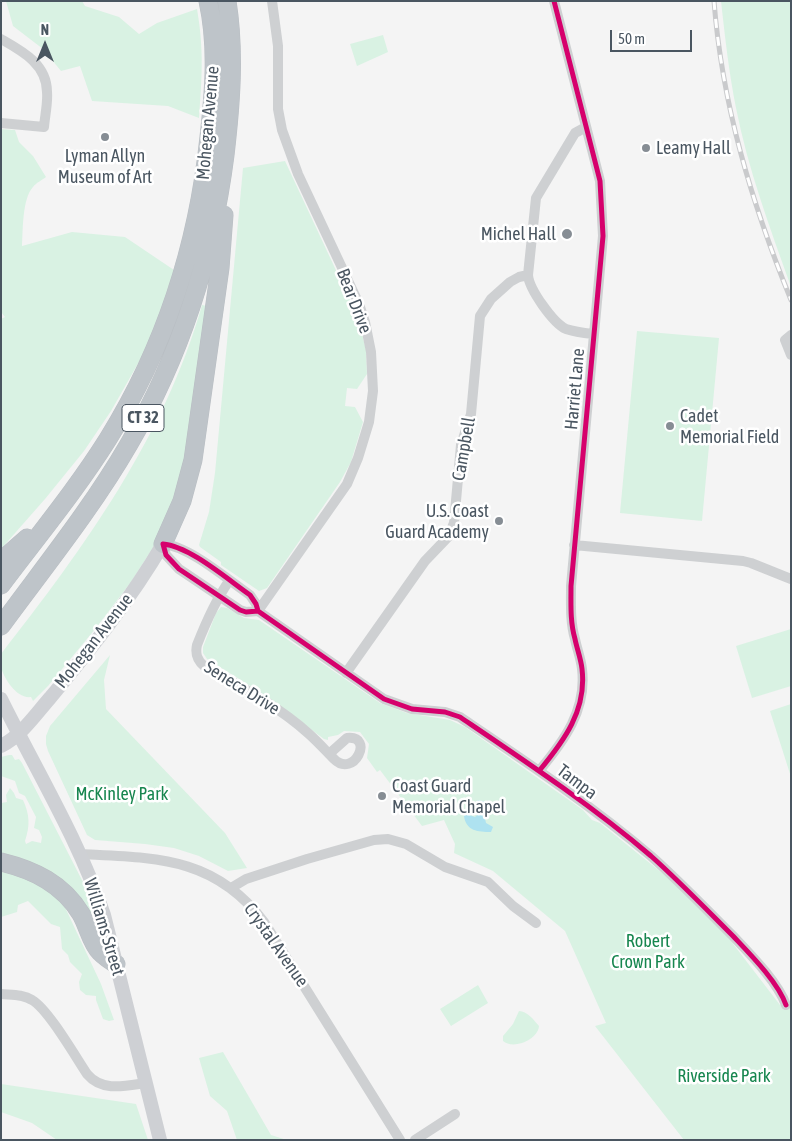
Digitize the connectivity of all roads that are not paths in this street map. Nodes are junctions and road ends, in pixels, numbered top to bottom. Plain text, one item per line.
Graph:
1 (208, 1) edge
2 (227, 1) edge
3 (272, 1) edge
4 (554, 1) edge
5 (1, 39) edge
6 (1, 123) edge
7 (586, 127) junction
8 (221, 180) junction
9 (528, 275) junction
10 (593, 334) junction
11 (791, 335) edge
12 (791, 355) edge
13 (56, 512) junction
14 (162, 544) junction
15 (574, 545) junction
16 (1, 561) edge
17 (791, 579) edge
18 (229, 581) junction
19 (1, 585) edge
20 (218, 596) junction
21 (258, 611) junction
22 (1, 626) edge
23 (346, 673) junction
24 (1, 699) edge
25 (19, 734) junction
26 (1, 746) edge
27 (329, 754) dead end
28 (539, 771) junction
29 (80, 854) junction
30 (1, 862) edge
31 (231, 888) junction
32 (536, 923) dead end
33 (116, 964) junction
34 (1, 994) edge
35 (786, 1004) dead end
36 (145, 1083) junction
37 (455, 1114) dead end
38 (160, 1140) edge
39 (400, 1140) edge
40 (415, 1140) edge

1 - 13 highway, Mohegan Avenue / CT 32
2 - 8 highway, Mohegan Avenue / CT 32
3 - 21 street, Bear Drive
4 - 7 street, Harriet Lane
5 - 6 street
7 - 9 street
7 - 10 street, Harriet Lane
8 - 14 highway
8 - 22 highway, CT 32
9 - 10 street
9 - 23 street, Campbell
10 - 15 street, Harriet Lane
11 - 12 street
13 - 16 highway
13 - 19 highway, CT 32
14 - 18 street, Tampa
14 - 20 street, Tampa
14 - 25 main road, Mohegan Avenue
15 - 17 street
15 - 28 street, Harriet Lane
18 - 20 street, Seneca Drive
18 - 21 street, Tampa
20 - 21 street, Tampa
20 - 27 street, Seneca Drive
21 - 23 street, Tampa
23 - 28 street, Tampa
24 - 25 main road, Williams Street
25 - 26 main road, Mohegan Avenue
25 - 29 main road, Williams Street
28 - 35 street, Tampa
29 - 31 street, Crystal Avenue
29 - 33 main road, Williams Street
30 - 33 highway
31 - 32 street
31 - 39 street, Crystal Avenue
33 - 36 main road, Williams Street
34 - 36 street
36 - 38 main road, Williams Street
37 - 40 street

